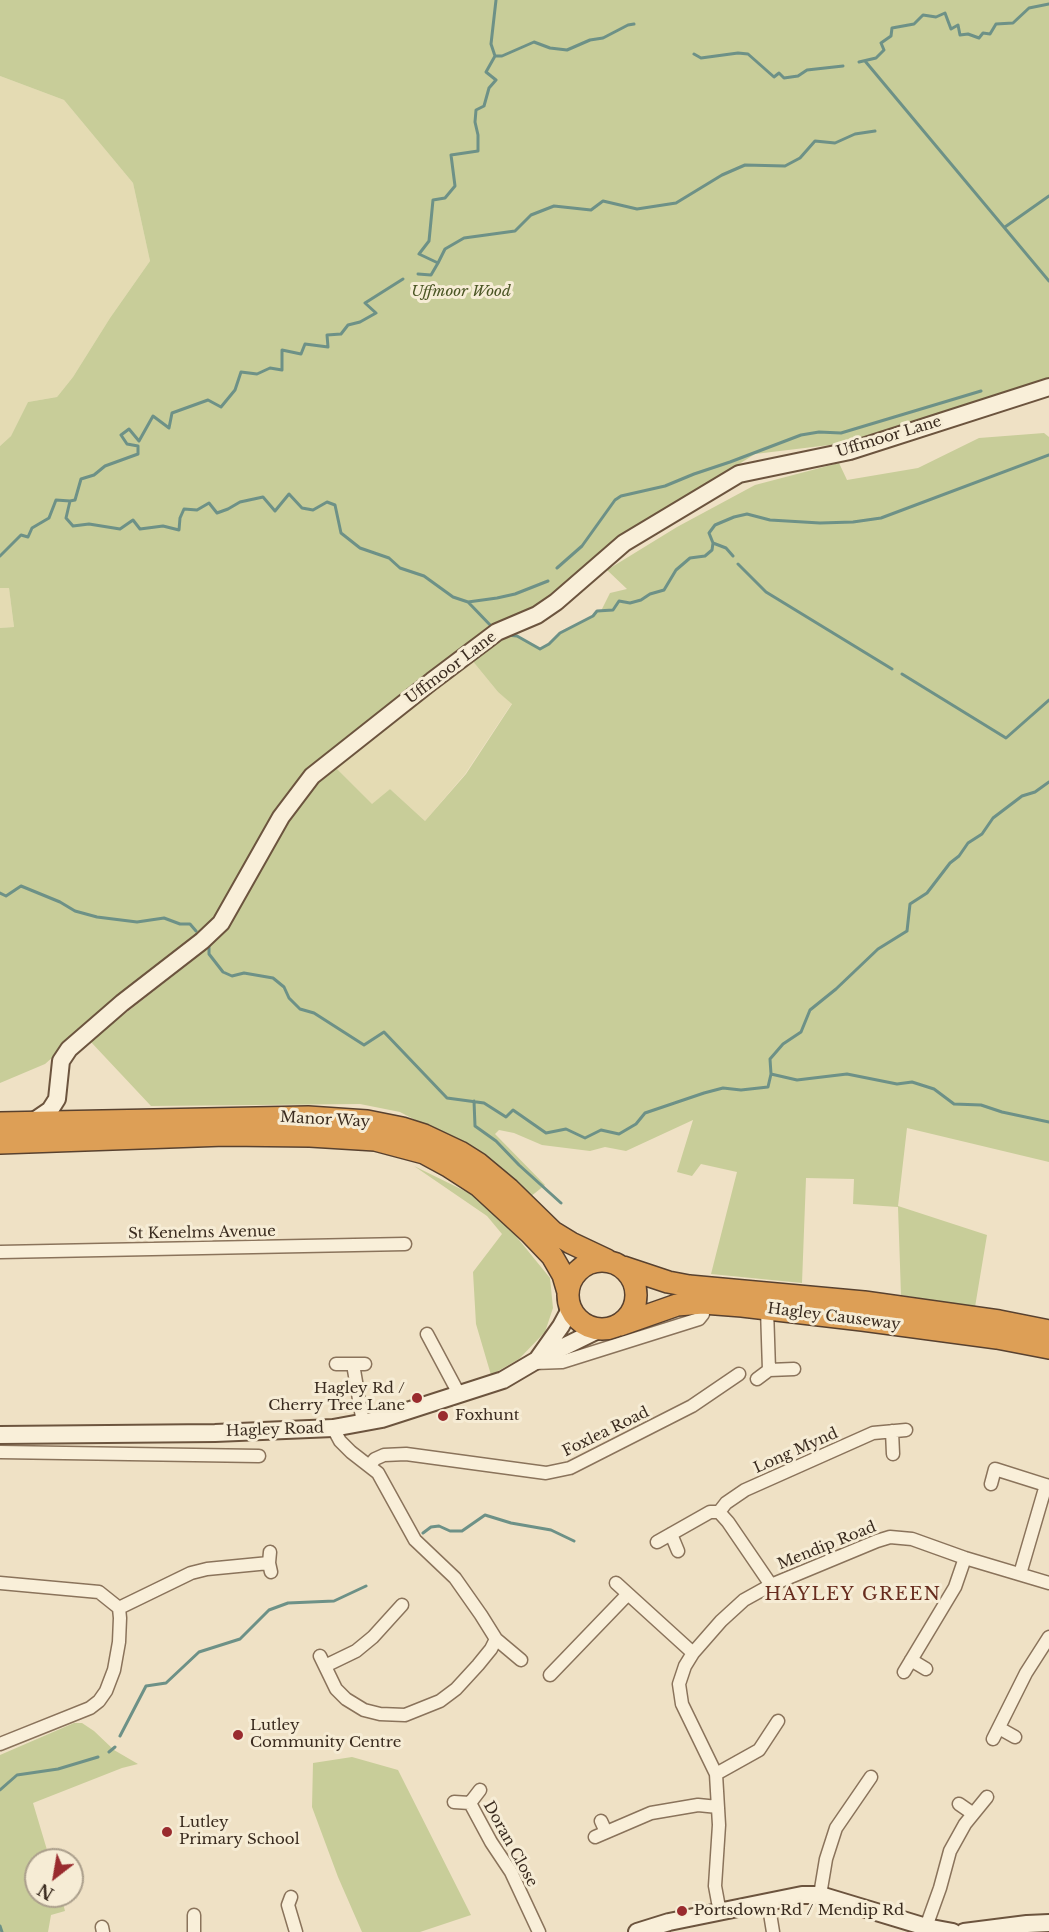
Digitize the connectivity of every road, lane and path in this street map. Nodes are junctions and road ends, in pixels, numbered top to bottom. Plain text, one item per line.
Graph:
1 (1049, 387) edge
2 (57, 1099) junction
3 (90, 1122) junction
4 (0, 1123) edge
5 (30, 1123) junction
6 (0, 1143) edge
7 (405, 1244) dead end
8 (0, 1252) edge
9 (615, 1263) junction
10 (569, 1298) junction
11 (703, 1303) junction
12 (767, 1309) junction
13 (620, 1325) junction
14 (598, 1330) junction
15 (1049, 1331) edge
16 (427, 1334) dead end
17 (1049, 1348) edge
18 (535, 1362) junction
19 (336, 1364) dead end
20 (794, 1369) dead end
21 (769, 1370) junction
22 (739, 1374) dead end
23 (757, 1379) dead end
24 (459, 1395) junction
25 (363, 1423) junction
26 (333, 1428) junction
27 (906, 1430) dead end
28 (892, 1431) junction
29 (215, 1433) junction
30 (0, 1435) edge
31 (0, 1452) edge
32 (893, 1454) dead end
33 (218, 1455) junction
34 (259, 1456) dead end
35 (369, 1466) junction
36 (991, 1484) dead end
37 (1048, 1486) edge
38 (719, 1512) junction
39 (671, 1534) junction
40 (657, 1542) dead end
41 (678, 1551) dead end
42 (965, 1558) junction
43 (270, 1562) dead end
44 (1020, 1574) junction
45 (0, 1583) edge
46 (616, 1583) dead end
47 (1049, 1583) edge
48 (771, 1585) junction
49 (628, 1594) junction
50 (402, 1605) dead end
51 (118, 1608) junction
52 (1049, 1637) edge
53 (496, 1639) junction
54 (693, 1653) junction
55 (521, 1660) dead end
56 (911, 1660) junction
57 (926, 1669) dead end
58 (904, 1672) dead end
59 (550, 1675) dead end
60 (778, 1721) dead end
61 (999, 1728) junction
62 (1015, 1737) dead end
63 (993, 1739) dead end
64 (0, 1744) edge
65 (716, 1774) junction
66 (871, 1777) dead end
67 (480, 1790) dead end
68 (987, 1797) dead end
69 (454, 1802) dead end
70 (470, 1803) junction
71 (958, 1804) dead end
72 (718, 1807) junction
73 (972, 1813) junction
74 (600, 1830) dead end
75 (820, 1895) junction
76 (768, 1901) junction
77 (287, 1903) dead end
78 (720, 1913) junction
79 (194, 1914) dead end
80 (1049, 1923) edge
81 (926, 1927) junction
82 (1000, 1930) edge
83 (194, 1932) edge
84 (296, 1932) edge
85 (539, 1932) edge
86 (637, 1932) edge
87 (773, 1932) edge
88 (953, 1932) edge
89 (964, 1932) edge

1 - 2 street, Uffmoor Lane
2 - 3 street
2 - 5 street
3 - 5 highway, Manor Way
3 - 9 highway, Manor Way
4 - 5 highway, Manor Way
6 - 10 highway, Manor Way
7 - 8 street, St Kenelms Avenue
9 - 10 highway
9 - 13 highway
9 - 15 highway, Hagley Causeway
10 - 14 highway
10 - 18 street, Hagley Road
11 - 12 highway, Hagley Causeway
11 - 13 highway, Hagley Causeway
11 - 18 street
12 - 17 highway, Hagley Causeway
12 - 21 street
13 - 14 highway
14 - 18 street, Hagley Road
16 - 24 street
18 - 24 street, Hagley Road
19 - 25 street
20 - 21 street
21 - 23 street
22 - 35 street, Foxlea Road
24 - 25 street, Hagley Road
25 - 26 street, Hagley Road
26 - 29 street, Hagley Road
26 - 35 street
27 - 28 street, Long Mynd
28 - 32 street
28 - 38 street, Long Mynd
29 - 30 street, Hagley Road
29 - 33 street
31 - 33 street, Hagley Road
33 - 34 street, Hagley Road
35 - 53 street
36 - 37 street
37 - 44 street
38 - 39 street, Long Mynd
38 - 48 street
39 - 40 street, Long Mynd
39 - 41 street
42 - 44 street, Mendip Road
42 - 48 street, Mendip Road
42 - 56 street
43 - 51 street
44 - 47 street, Mendip Road
45 - 51 street
46 - 49 street
48 - 54 street, Mendip Road
49 - 54 street
49 - 59 street
50 - 53 street
51 - 64 street
52 - 61 street
53 - 55 street
54 - 65 street, Mendip Road
56 - 57 street
56 - 58 street
60 - 65 street
61 - 62 street
61 - 63 street
65 - 72 street, Mendip Road
66 - 75 street
67 - 70 street, Doran Close
68 - 73 street
69 - 70 street, Doran Close
70 - 85 street, Doran Close
71 - 73 street
72 - 74 street
72 - 78 street, Mendip Road
73 - 81 street
75 - 76 street
75 - 81 street
76 - 78 street
76 - 87 street
77 - 84 street
78 - 86 street
79 - 83 street
80 - 82 street
81 - 88 street
82 - 89 street

